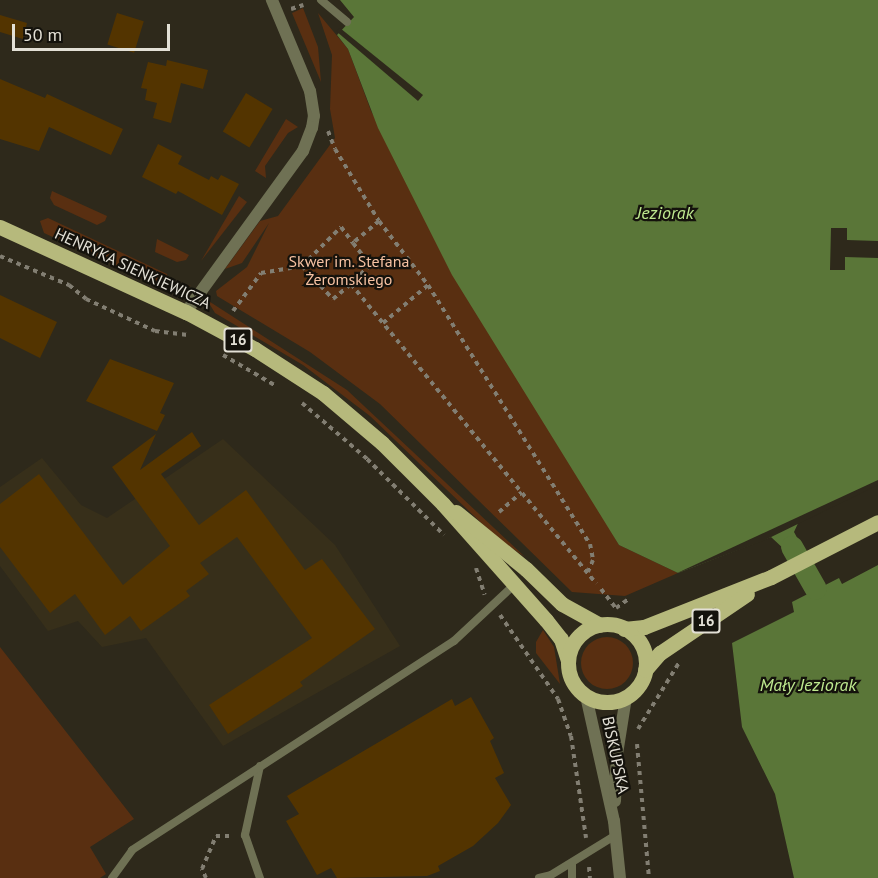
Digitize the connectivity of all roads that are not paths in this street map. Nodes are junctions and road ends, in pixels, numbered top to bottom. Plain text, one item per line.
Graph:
1 (272, 0) edge
2 (321, 0) edge
3 (347, 22) dead end
4 (0, 226) edge
5 (186, 312) junction
6 (443, 504) junction
7 (878, 522) edge
8 (771, 578) junction
9 (514, 585) junction
10 (600, 625) junction
11 (624, 628) junction
12 (568, 660) junction
13 (645, 670) junction
14 (586, 696) junction
15 (626, 697) junction
16 (260, 766) junction
17 (614, 820) junction
18 (616, 835) junction
19 (576, 861) junction
20 (112, 878) edge
21 (260, 878) edge
22 (539, 878) edge
23 (572, 878) edge
24 (620, 878) edge

1 - 5 street
2 - 3 lane
4 - 5 main road, HENRYKA SIENKIEWICZA / 16
5 - 6 main road, HENRYKA SIENKIEWICZA / 16
6 - 9 main road, HENRYKA SIENKIEWICZA / 16
6 - 10 main road, HENRYKA SIENKIEWICZA / 16
7 - 8 main road, 16
8 - 11 main road, 16
8 - 13 main road, 16
9 - 12 main road, HENRYKA SIENKIEWICZA / 16
9 - 16 lane
10 - 11 main road, 16
10 - 12 main road
11 - 13 main road
12 - 14 main road, 16
13 - 15 main road, 16
14 - 15 main road
14 - 17 street, BISKUPSKA
15 - 17 street, BISKUPSKA
16 - 20 lane
16 - 21 lane
17 - 18 street, BISKUPSKA
18 - 19 lane
18 - 24 street, BISKUPSKA
19 - 22 lane
19 - 23 lane

